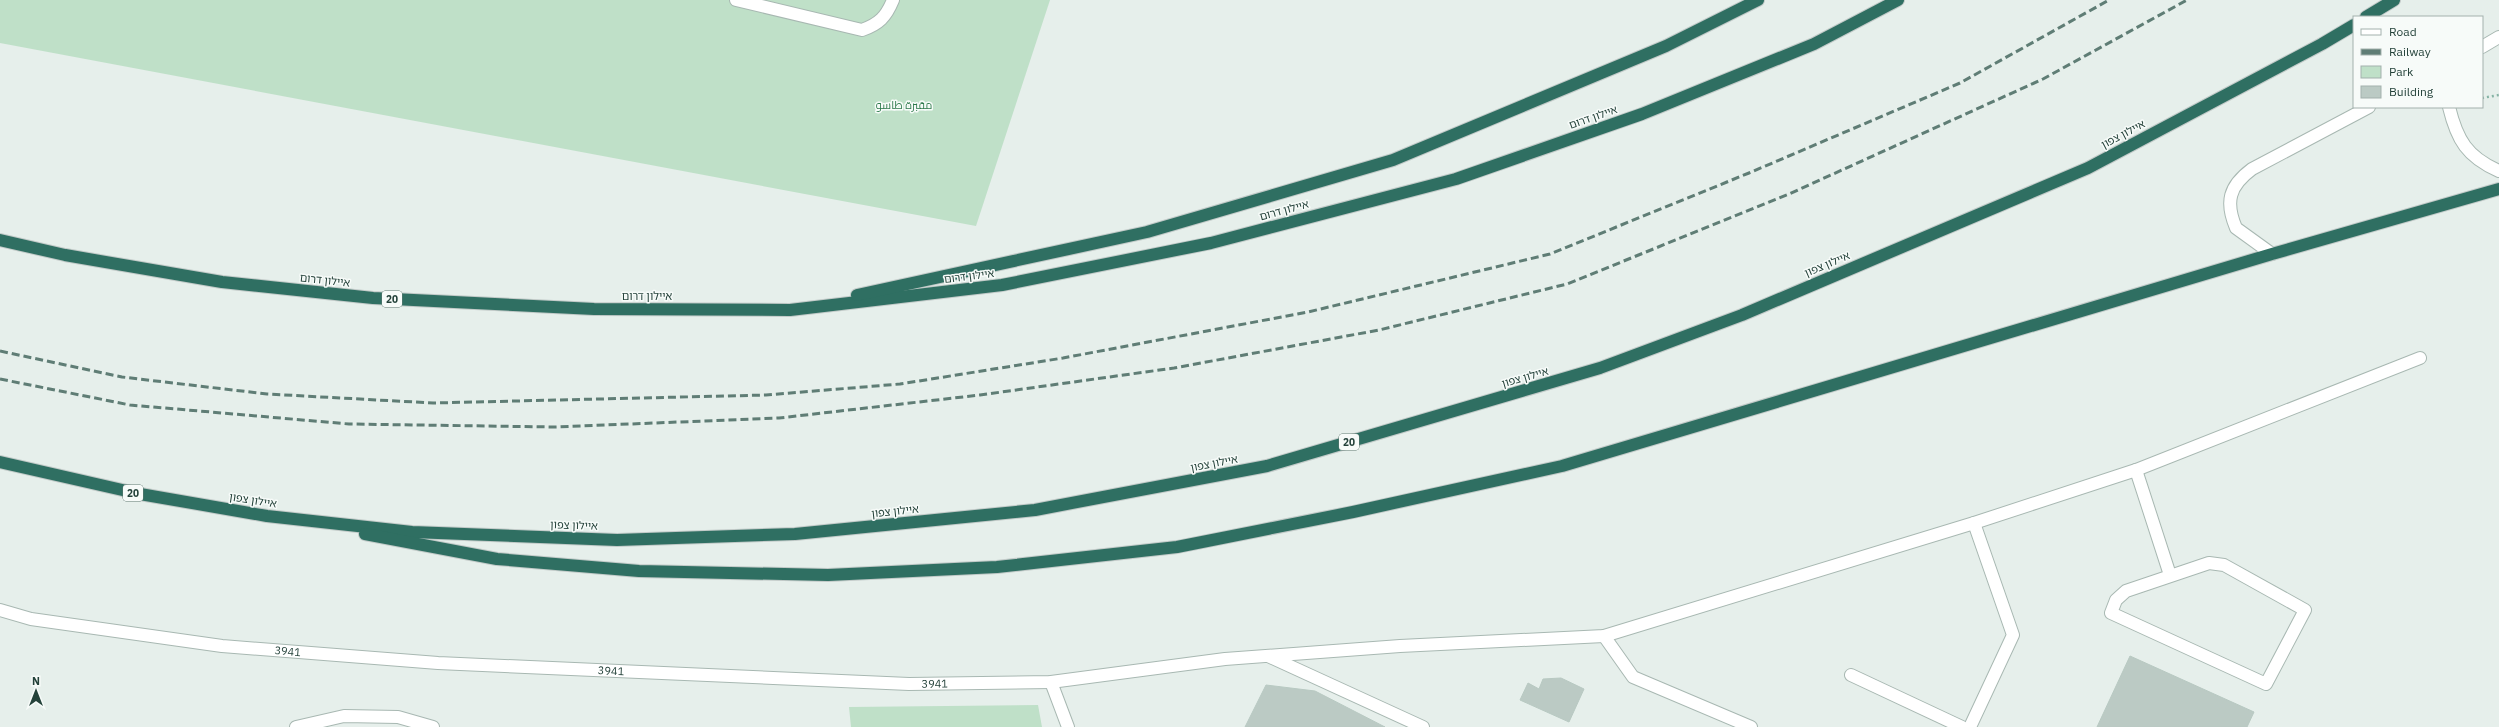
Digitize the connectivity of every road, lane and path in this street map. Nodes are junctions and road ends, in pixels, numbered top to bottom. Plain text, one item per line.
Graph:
1 (736, 0) edge
2 (893, 0) edge
3 (1758, 0) edge
4 (1898, 0) edge
5 (2394, 0) edge
6 (2368, 16) edge
7 (2353, 26) edge
8 (2499, 37) edge
9 (2483, 46) edge
10 (2499, 95) edge
11 (2483, 98) edge
12 (2367, 108) edge
13 (2449, 108) edge
14 (2499, 171) edge
15 (2499, 189) edge
16 (0, 240) edge
17 (2272, 254) junction
18 (790, 310) junction
19 (2420, 358) dead end
20 (0, 462) edge
21 (2136, 470) junction
22 (267, 516) junction
23 (1974, 523) junction
24 (2170, 575) junction
25 (0, 610) edge
26 (1604, 636) junction
27 (1267, 656) junction
28 (1851, 675) dead end
29 (1051, 682) junction
30 (296, 727) edge
31 (433, 727) edge
32 (1068, 727) edge
33 (1423, 727) edge
34 (1750, 727) edge
35 (1962, 727) edge
36 (1970, 727) edge

1 - 2 street
3 - 18 highway
4 - 18 highway, איילון דרום / 20
5 - 6 highway
7 - 22 highway, איילון צפון / 20
8 - 9 street
10 - 11 path
12 - 17 street
13 - 14 street
15 - 17 highway
16 - 18 highway, איילון דרום / 20
17 - 22 highway
19 - 21 street, 3941
20 - 22 highway, איילון צפון / 20
21 - 23 street, 3941
21 - 24 street
23 - 26 street, 3941
23 - 36 street
24 - 24 street
25 - 29 street, 3941
26 - 27 street, 3941
26 - 34 street
27 - 29 street, 3941
27 - 33 street
28 - 35 street
29 - 32 street
30 - 31 street

